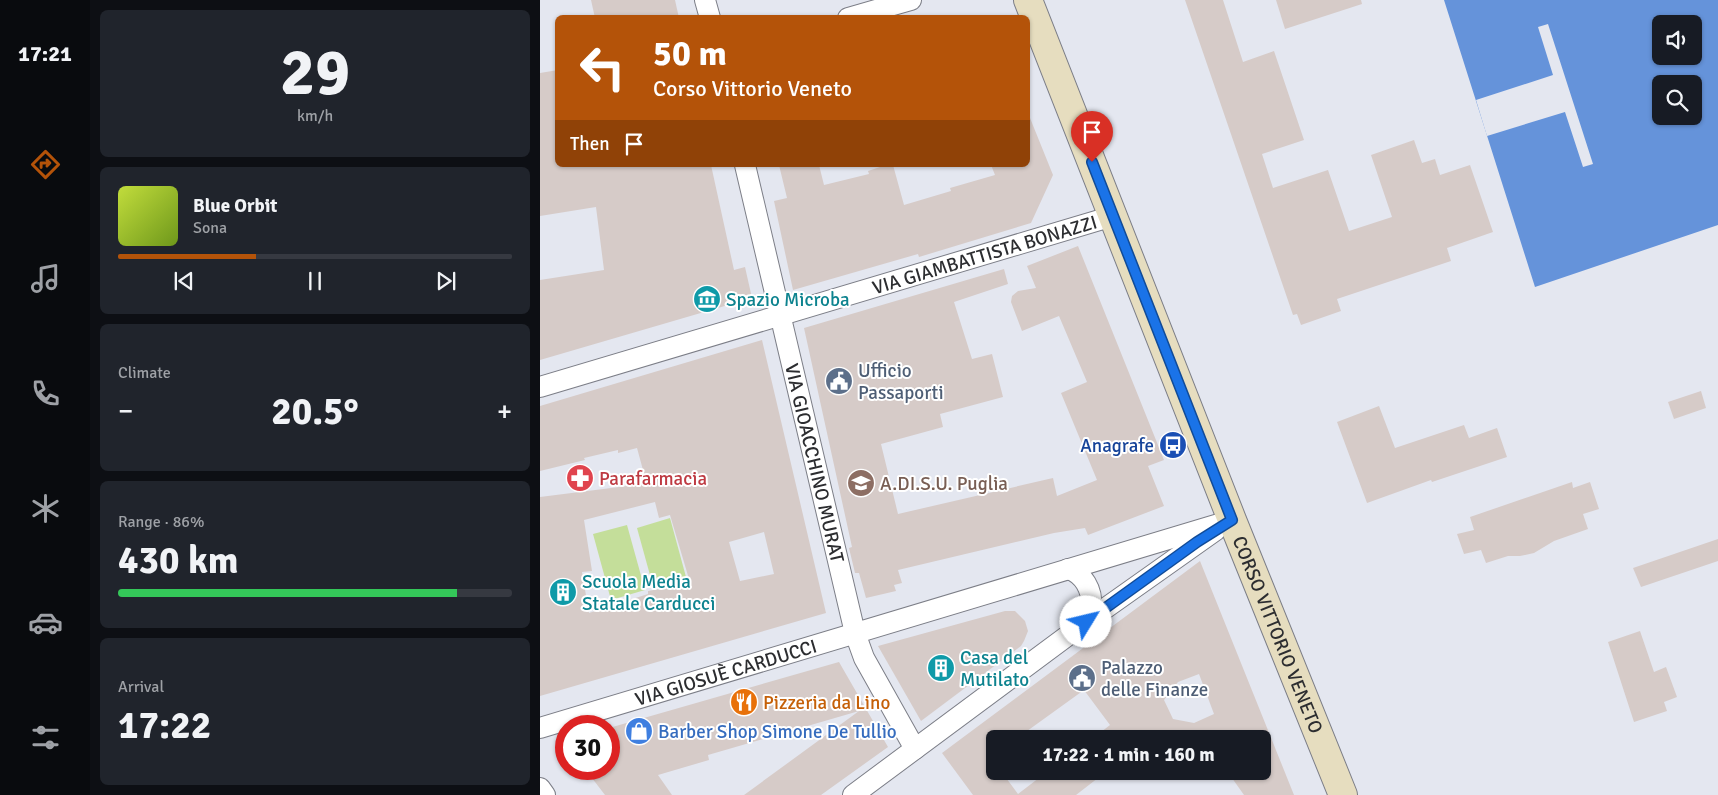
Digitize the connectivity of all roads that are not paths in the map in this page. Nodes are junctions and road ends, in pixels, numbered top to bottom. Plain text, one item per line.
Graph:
1 (706, 0) edge
2 (911, 0) edge
3 (1028, 0) edge
4 (709, 15) edge
5 (858, 15) edge
6 (745, 167) edge
7 (1113, 216) junction
8 (781, 315) junction
9 (540, 387) edge
10 (1232, 520) junction
11 (1068, 569) junction
12 (1086, 622) junction
13 (854, 633) junction
14 (540, 728) edge
15 (915, 749) junction
16 (540, 788) edge
17 (545, 795) edge
18 (853, 795) edge
19 (1343, 795) edge

1 - 4 street
2 - 5 street
3 - 7 main road, CORSO VITTORIO VENETO
6 - 8 street, VIA GIOACCHINO MURAT
7 - 8 street, VIA GIAMBATTISTA BONAZZI
7 - 10 main road, CORSO VITTORIO VENETO
8 - 9 street, VIA GIAMBATTISTA BONAZZI
8 - 13 street, VIA GIOACCHINO MURAT
10 - 11 street, VIA GIOSUÈ CARDUCCI
10 - 12 street
10 - 19 main road, CORSO VITTORIO VENETO
11 - 12 street
11 - 13 street, VIA GIOSUÈ CARDUCCI
12 - 15 street
13 - 14 street, VIA GIOSUÈ CARDUCCI
13 - 15 street, VIA GIOACCHINO MURAT
15 - 18 street
16 - 17 street

